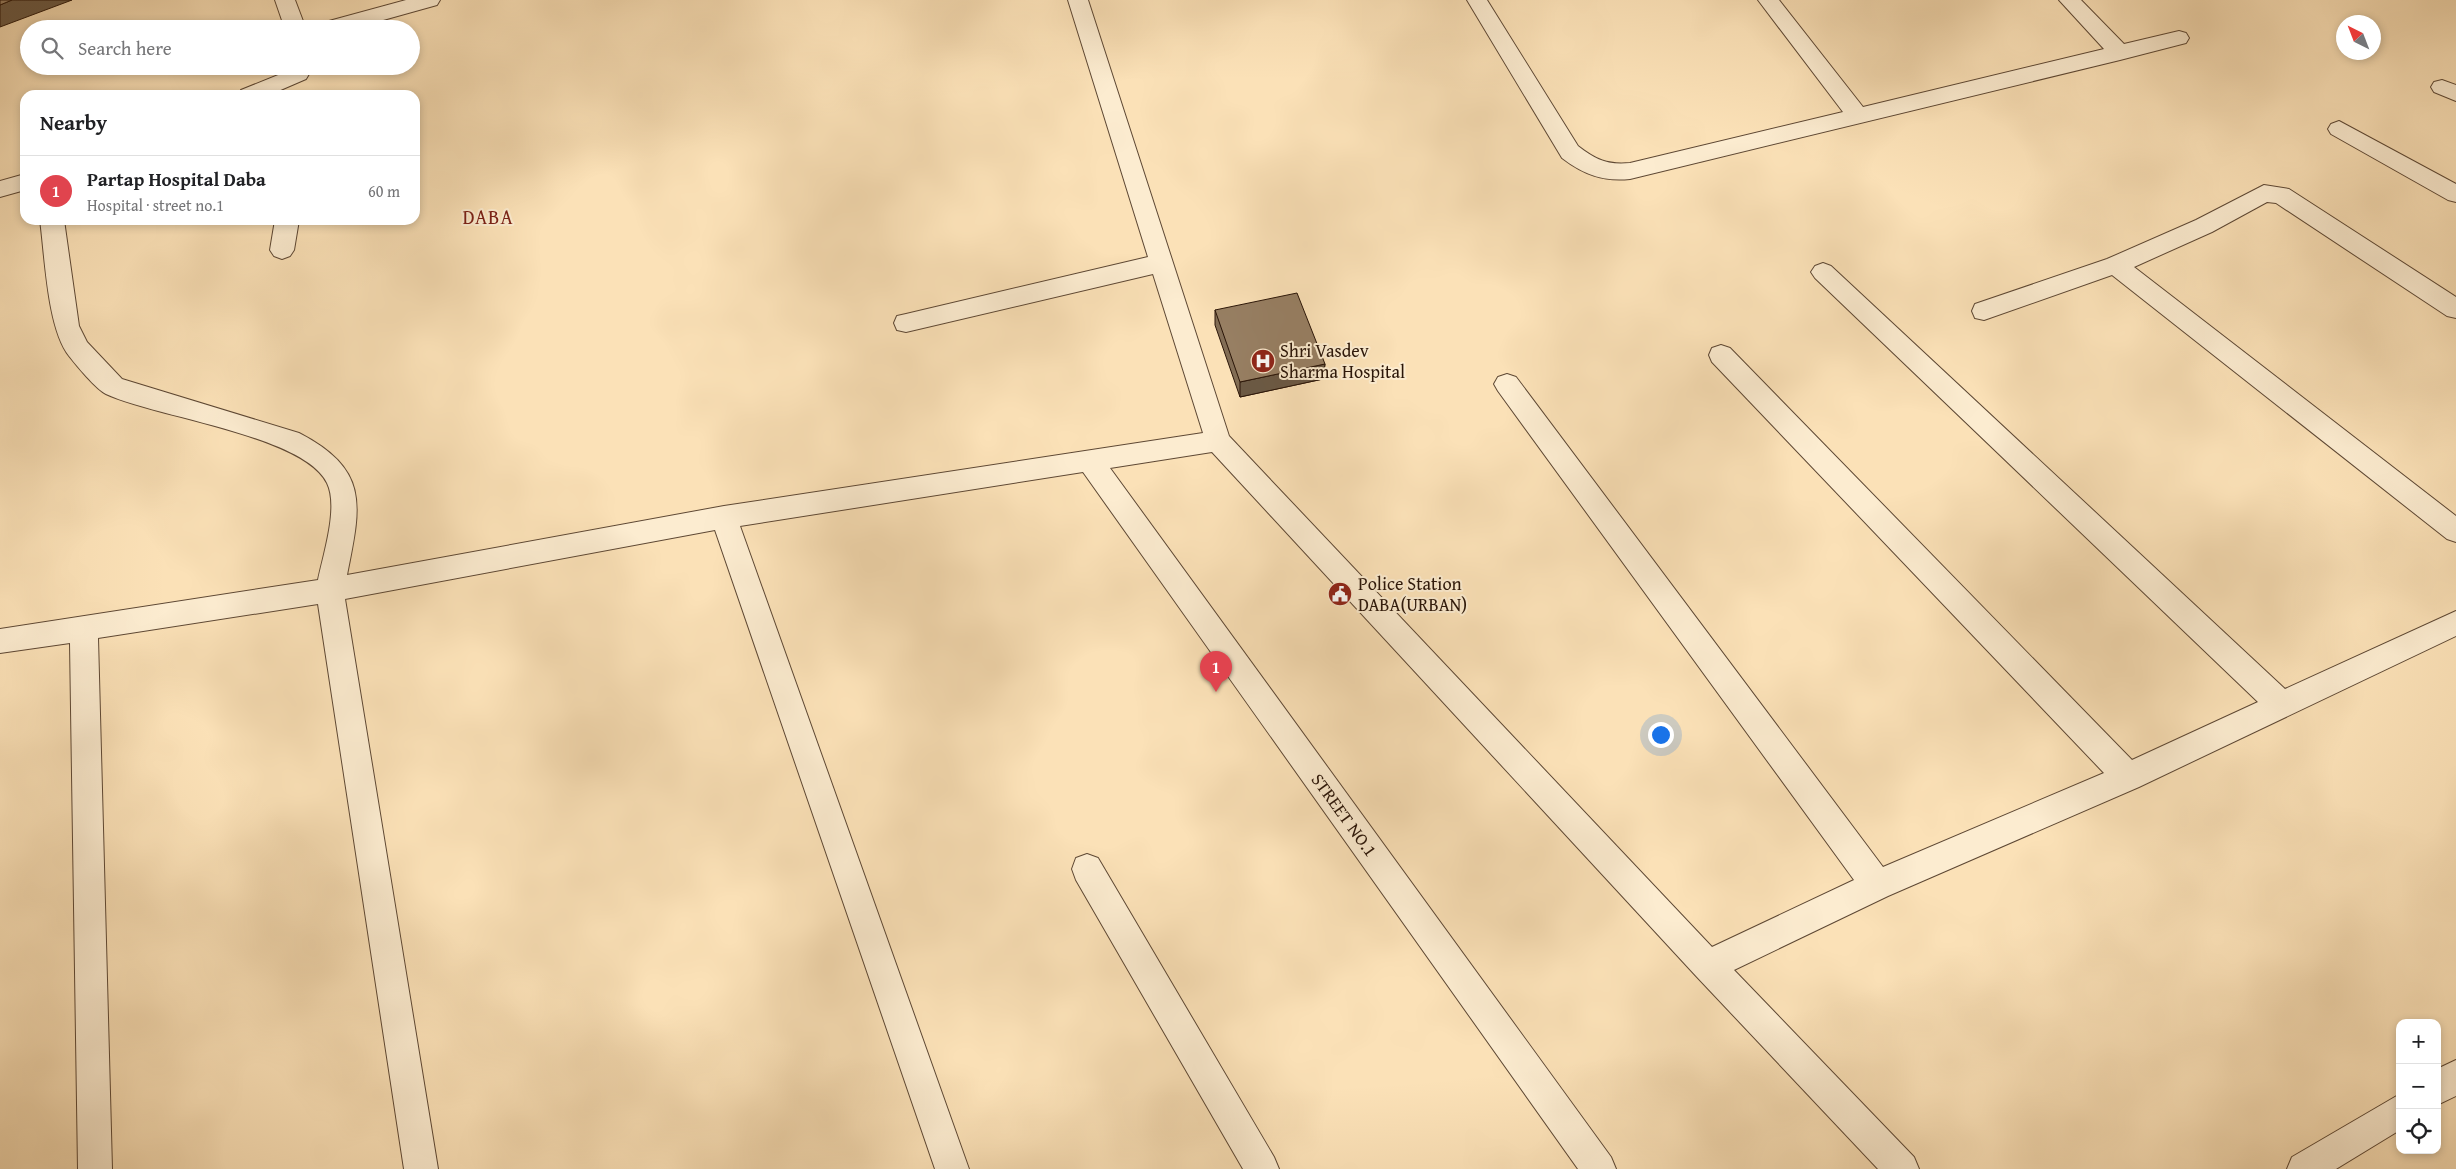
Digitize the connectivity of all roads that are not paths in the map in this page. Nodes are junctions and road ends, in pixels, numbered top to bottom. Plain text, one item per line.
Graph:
1 (285, 0) edge
2 (430, 0) edge
3 (1078, 0) edge
4 (1477, 0) edge
5 (1768, 0) edge
6 (2069, 0) edge
7 (293, 20) edge
8 (358, 20) edge
9 (2179, 38) dead end
10 (2120, 53) junction
11 (298, 79) edge
12 (264, 90) edge
13 (1858, 116) junction
14 (2339, 129) dead end
15 (20, 183) edge
16 (0, 189) edge
17 (2456, 194) edge
18 (53, 225) edge
19 (286, 225) edge
20 (282, 250) dead end
21 (1162, 263) junction
22 (2115, 265) junction
23 (1824, 272) dead end
24 (2456, 309) edge
25 (1984, 310) dead end
26 (906, 323) dead end
27 (1721, 354) dead end
28 (1508, 384) dead end
29 (1218, 441) junction
30 (1089, 460) junction
31 (724, 517) junction
32 (2456, 531) edge
33 (330, 590) junction
34 (2456, 623) edge
35 (84, 628) junction
36 (0, 641) edge
37 (2282, 705) junction
38 (2128, 777) junction
39 (1088, 870) dead end
40 (1876, 885) junction
41 (1708, 966) junction
42 (2456, 1077) edge
43 (2441, 1086) edge
44 (2396, 1113) edge
45 (95, 1169) edge
46 (421, 1169) edge
47 (952, 1169) edge
48 (1262, 1169) edge
49 (1599, 1169) edge
50 (1902, 1169) edge
51 (2304, 1169) edge

1 - 7 street
2 - 8 street
3 - 21 street
4 - 13 street
5 - 13 street
6 - 10 street
9 - 10 street
10 - 13 street
11 - 12 street
14 - 17 street
15 - 16 street
18 - 33 street
19 - 20 street
21 - 26 street
21 - 29 street
22 - 24 street
22 - 25 street
22 - 32 street
23 - 37 street
27 - 38 street
28 - 40 street
29 - 30 street
29 - 41 street
30 - 31 street
30 - 49 street, STREET NO.1
31 - 33 street
31 - 47 street
33 - 35 street
33 - 46 street
34 - 37 street
35 - 36 street
35 - 45 street
37 - 38 street
38 - 40 street
39 - 48 street
40 - 41 street
41 - 50 street
42 - 43 street
44 - 51 street

